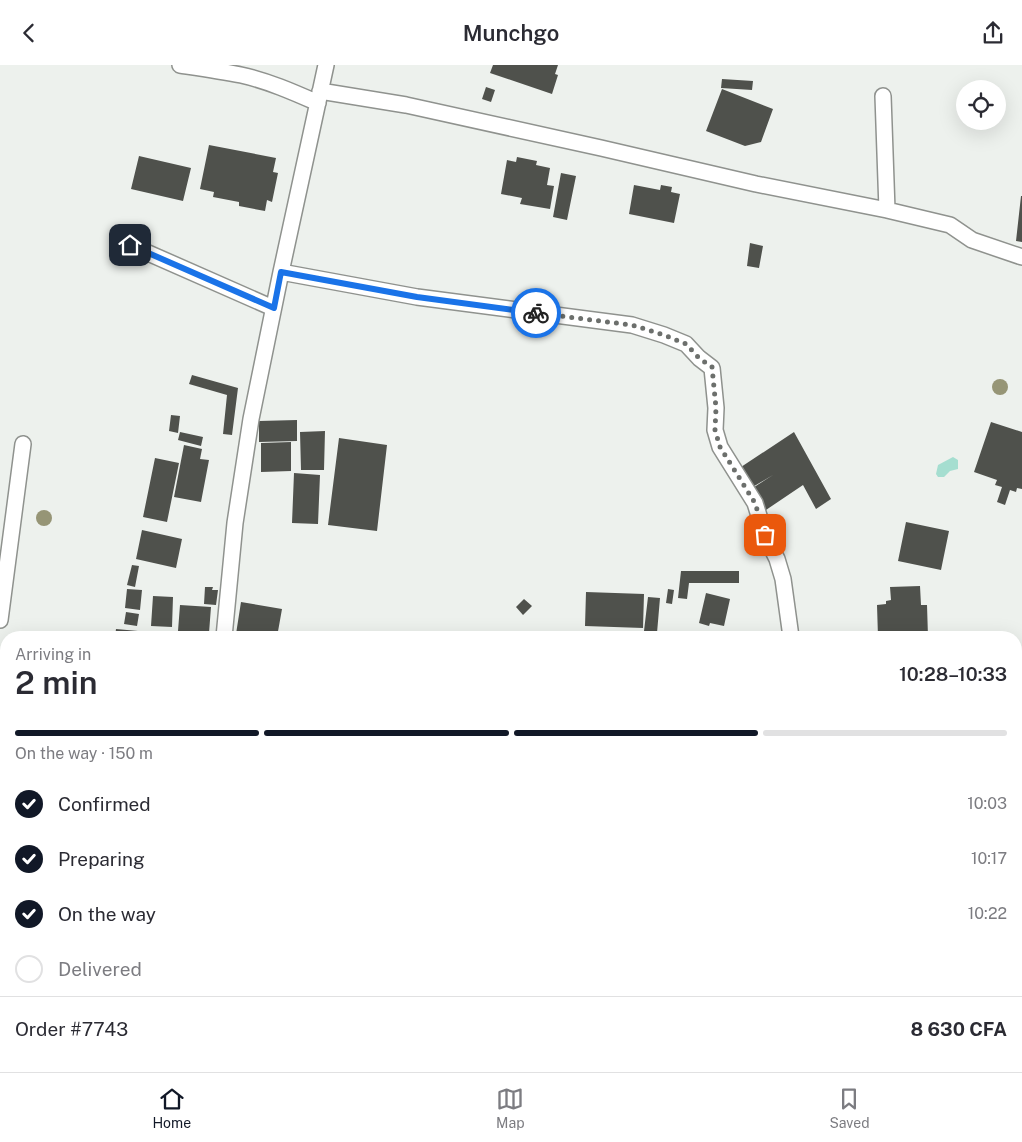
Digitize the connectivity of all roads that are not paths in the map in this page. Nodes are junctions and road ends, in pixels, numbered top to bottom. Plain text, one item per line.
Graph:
1 (180, 65) edge
2 (326, 65) edge
3 (883, 96) dead end
4 (319, 97) junction
5 (887, 210) junction
6 (130, 245) dead end
7 (1022, 257) edge
8 (281, 272) junction
9 (274, 308) junction
10 (23, 445) dead end
11 (0, 620) edge
12 (225, 631) edge
13 (790, 631) edge

1 - 4 street
2 - 4 street
3 - 5 street
4 - 5 street
4 - 8 street
5 - 7 street
6 - 9 street
8 - 9 street
8 - 13 street
9 - 12 street
10 - 11 street

